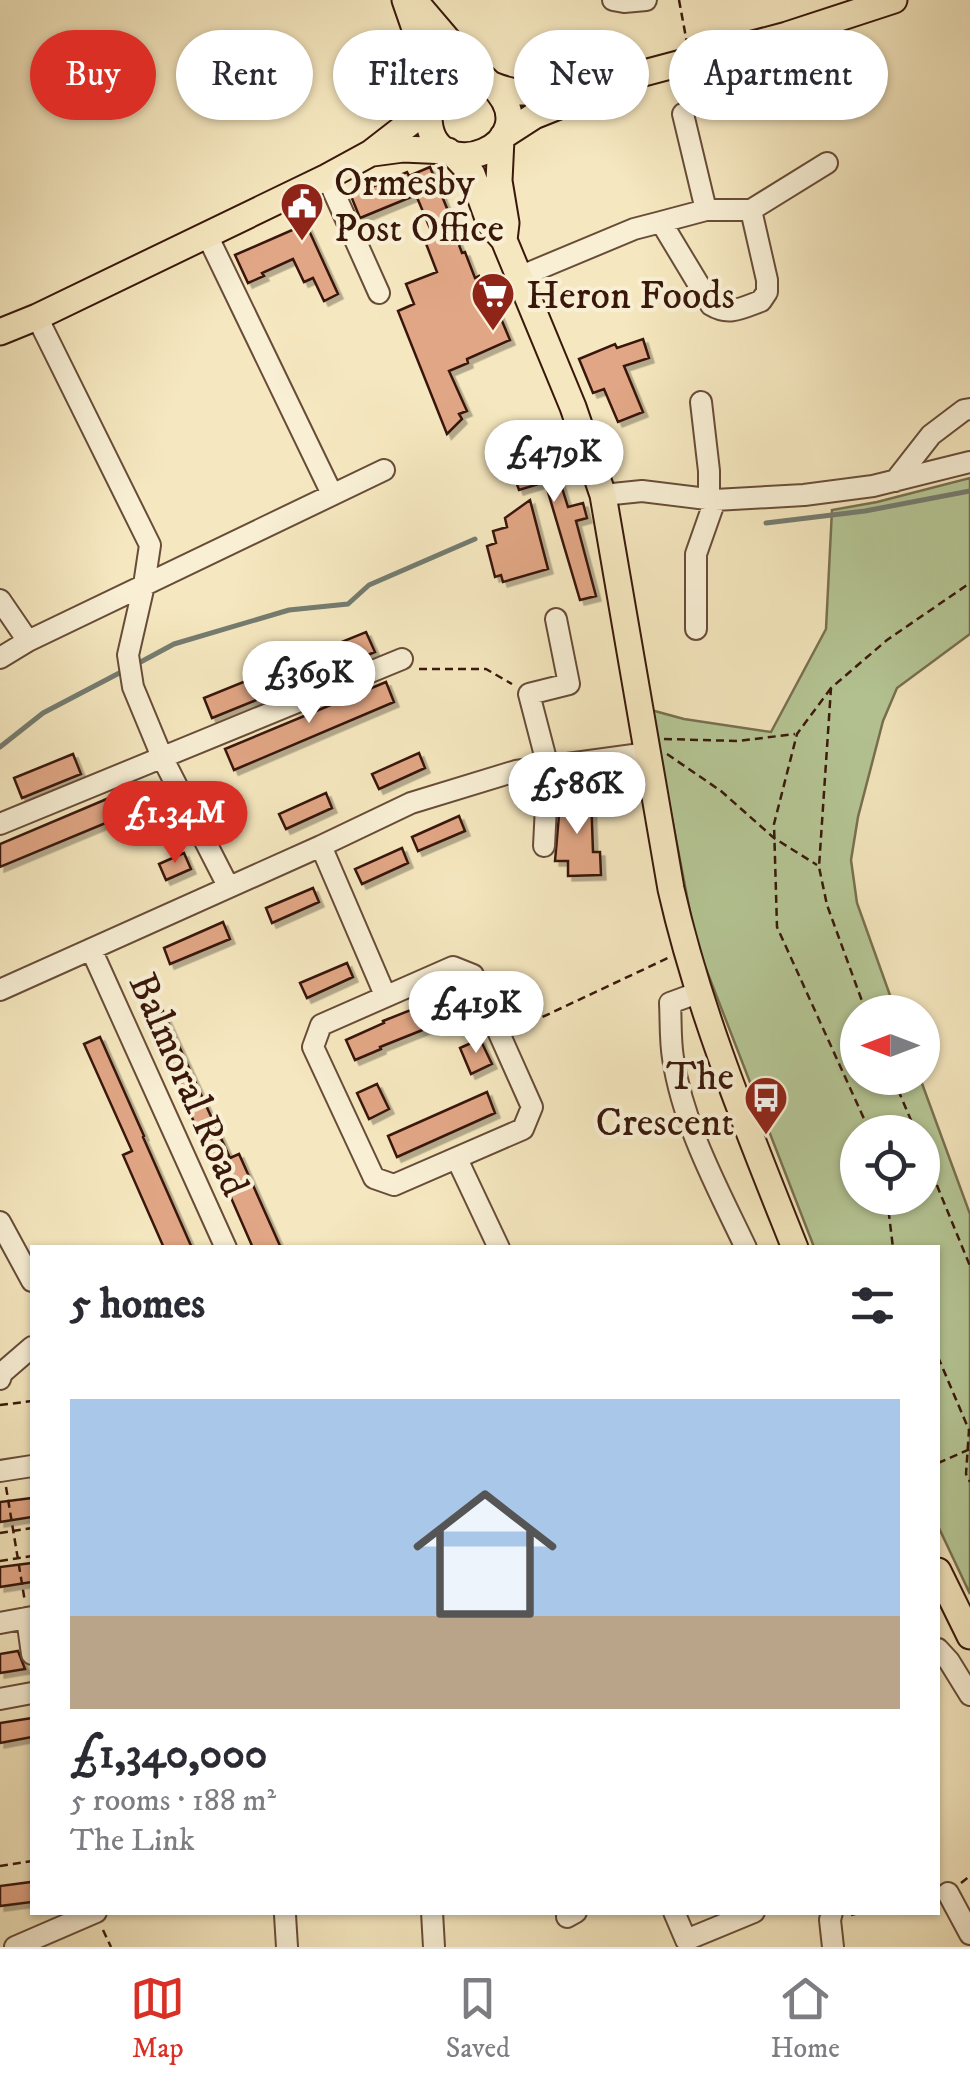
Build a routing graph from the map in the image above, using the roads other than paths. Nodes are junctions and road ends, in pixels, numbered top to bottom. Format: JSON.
{"nodes":[{"id":1,"x":408,"y":0,"type":"edge"},
{"id":2,"x":613,"y":0,"type":"edge"},
{"id":3,"x":646,"y":0,"type":"edge"},
{"id":4,"x":894,"y":0,"type":"edge"},
{"id":5,"x":417,"y":30,"type":"edge"},
{"id":6,"x":439,"y":30,"type":"edge"},
{"id":7,"x":649,"y":72,"type":"edge"},
{"id":8,"x":494,"y":88,"type":"edge"},
{"id":9,"x":413,"y":120,"type":"edge"},
{"id":10,"x":429,"y":120,"type":"edge"},
{"id":11,"x":528,"y":120,"type":"edge"},
{"id":12,"x":684,"y":120,"type":"edge"},
{"id":13,"x":502,"y":138,"type":"junction"},
{"id":14,"x":451,"y":153,"type":"junction"},
{"id":15,"x":370,"y":154,"type":"junction"},
{"id":16,"x":827,"y":163,"type":"dead end"},
{"id":17,"x":327,"y":177,"type":"junction"},
{"id":18,"x":706,"y":210,"type":"junction"},
{"id":19,"x":751,"y":210,"type":"junction"},
{"id":20,"x":661,"y":222,"type":"junction"},
{"id":21,"x":207,"y":235,"type":"junction"},
{"id":22,"x":504,"y":240,"type":"junction"},
{"id":23,"x":519,"y":277,"type":"junction"},
{"id":24,"x":379,"y":293,"type":"dead end"},
{"id":25,"x":37,"y":317,"type":"junction"},
{"id":26,"x":0,"y":332,"type":"edge"},
{"id":27,"x":701,"y":402,"type":"dead end"},
{"id":28,"x":970,"y":408,"type":"edge"},
{"id":29,"x":970,"y":462,"type":"edge"},
{"id":30,"x":384,"y":470,"type":"dead end"},
{"id":31,"x":895,"y":481,"type":"junction"},
{"id":32,"x":332,"y":494,"type":"junction"},
{"id":33,"x":603,"y":495,"type":"junction"},
{"id":34,"x":712,"y":499,"type":"junction"},
{"id":35,"x":144,"y":585,"type":"junction"},
{"id":36,"x":0,"y":600,"type":"edge"},
{"id":37,"x":556,"y":619,"type":"dead end"},
{"id":38,"x":696,"y":628,"type":"dead end"},
{"id":39,"x":28,"y":641,"type":"junction"},
{"id":40,"x":0,"y":658,"type":"edge"},
{"id":41,"x":402,"y":659,"type":"road end"},
{"id":42,"x":647,"y":746,"type":"junction"},
{"id":43,"x":162,"y":757,"type":"junction"},
{"id":44,"x":548,"y":767,"type":"junction"},
{"id":45,"x":0,"y":824,"type":"edge"},
{"id":46,"x":321,"y":846,"type":"junction"},
{"id":47,"x":544,"y":846,"type":"dead end"},
{"id":48,"x":228,"y":886,"type":"junction"},
{"id":49,"x":91,"y":949,"type":"junction"},
{"id":50,"x":0,"y":990,"type":"edge"},
{"id":51,"x":700,"y":992,"type":"junction"},
{"id":52,"x":385,"y":996,"type":"junction"},
{"id":53,"x":456,"y":1159,"type":"junction"},
{"id":54,"x":0,"y":1222,"type":"edge"},
{"id":55,"x":225,"y":1245,"type":"edge"},
{"id":56,"x":498,"y":1245,"type":"edge"},
{"id":57,"x":745,"y":1245,"type":"edge"},
{"id":58,"x":793,"y":1245,"type":"edge"},
{"id":59,"x":30,"y":1277,"type":"edge"},
{"id":60,"x":30,"y":1348,"type":"edge"},
{"id":61,"x":1,"y":1374,"type":"edge"},
{"id":62,"x":30,"y":1466,"type":"edge"},
{"id":63,"x":2,"y":1470,"type":"edge"},
{"id":64,"x":940,"y":1575,"type":"edge"},
{"id":65,"x":30,"y":1617,"type":"edge"},
{"id":66,"x":0,"y":1622,"type":"edge"},
{"id":67,"x":970,"y":1636,"type":"edge"},
{"id":68,"x":940,"y":1651,"type":"edge"},
{"id":69,"x":30,"y":1693,"type":"edge"},
{"id":70,"x":970,"y":1695,"type":"edge"},
{"id":71,"x":0,"y":1699,"type":"edge"},
{"id":72,"x":948,"y":1893,"type":"dead end"},
{"id":73,"x":90,"y":1915,"type":"edge"},
{"id":74,"x":285,"y":1915,"type":"dead end"},
{"id":75,"x":432,"y":1915,"type":"edge"},
{"id":76,"x":675,"y":1915,"type":"edge"},
{"id":77,"x":747,"y":1915,"type":"edge"},
{"id":78,"x":831,"y":1915,"type":"edge"},
{"id":79,"x":970,"y":1934,"type":"edge"},
{"id":80,"x":830,"y":1946,"type":"edge"},
{"id":81,"x":14,"y":1947,"type":"edge"},
{"id":82,"x":288,"y":1947,"type":"edge"},
{"id":83,"x":434,"y":1947,"type":"edge"}],
"edges":[{"from":1,"to":5,"type":"main road"},
{"from":1,"to":6,"type":"main road"},
{"from":2,"to":3,"type":"street"},
{"from":4,"to":7,"type":"main road"},
{"from":8,"to":13,"type":"main road"},
{"from":9,"to":15,"type":"main road"},
{"from":10,"to":14,"type":"main road"},
{"from":11,"to":13,"type":"main road"},
{"from":12,"to":18,"type":"street"},
{"from":13,"to":14,"type":"main road"},
{"from":13,"to":22,"type":"main road"},
{"from":14,"to":15,"type":"main road"},
{"from":14,"to":22,"type":"main road"},
{"from":15,"to":17,"type":"main road"},
{"from":16,"to":19,"type":"street"},
{"from":17,"to":21,"type":"main road"},
{"from":17,"to":24,"type":"street"},
{"from":18,"to":19,"type":"street"},
{"from":18,"to":20,"type":"street"},
{"from":19,"to":20,"type":"street"},
{"from":20,"to":23,"type":"street"},
{"from":21,"to":25,"type":"main road"},
{"from":21,"to":32,"type":"street"},
{"from":22,"to":23,"type":"main road"},
{"from":23,"to":33,"type":"main road"},
{"from":25,"to":26,"type":"main road"},
{"from":25,"to":35,"type":"street"},
{"from":27,"to":34,"type":"street"},
{"from":28,"to":31,"type":"street"},
{"from":29,"to":31,"type":"street"},
{"from":30,"to":32,"type":"street"},
{"from":31,"to":34,"type":"street"},
{"from":32,"to":35,"type":"street"},
{"from":33,"to":34,"type":"street"},
{"from":33,"to":42,"type":"main road"},
{"from":34,"to":38,"type":"street"},
{"from":35,"to":39,"type":"street"},
{"from":35,"to":43,"type":"street"},
{"from":36,"to":39,"type":"street"},
{"from":37,"to":44,"type":"street"},
{"from":39,"to":40,"type":"street"},
{"from":41,"to":43,"type":"street"},
{"from":42,"to":44,"type":"street"},
{"from":42,"to":51,"type":"main road"},
{"from":43,"to":45,"type":"street"},
{"from":43,"to":48,"type":"street"},
{"from":44,"to":46,"type":"street"},
{"from":44,"to":47,"type":"street"},
{"from":46,"to":48,"type":"street"},
{"from":46,"to":52,"type":"street"},
{"from":48,"to":49,"type":"street"},
{"from":49,"to":50,"type":"street"},
{"from":49,"to":55,"type":"street","name":"Balmoral Road"},
{"from":51,"to":57,"type":"street"},
{"from":51,"to":58,"type":"main road"},
{"from":52,"to":53,"type":"street"},
{"from":52,"to":53,"type":"street"},
{"from":53,"to":56,"type":"street"},
{"from":54,"to":59,"type":"street"},
{"from":60,"to":61,"type":"street"},
{"from":62,"to":63,"type":"street"},
{"from":64,"to":67,"type":"main road"},
{"from":65,"to":66,"type":"street"},
{"from":68,"to":70,"type":"street"},
{"from":69,"to":71,"type":"street"},
{"from":72,"to":79,"type":"street"},
{"from":73,"to":81,"type":"street"},
{"from":74,"to":82,"type":"street"},
{"from":75,"to":83,"type":"street"},
{"from":76,"to":77,"type":"street"},
{"from":78,"to":80,"type":"street"}]}
